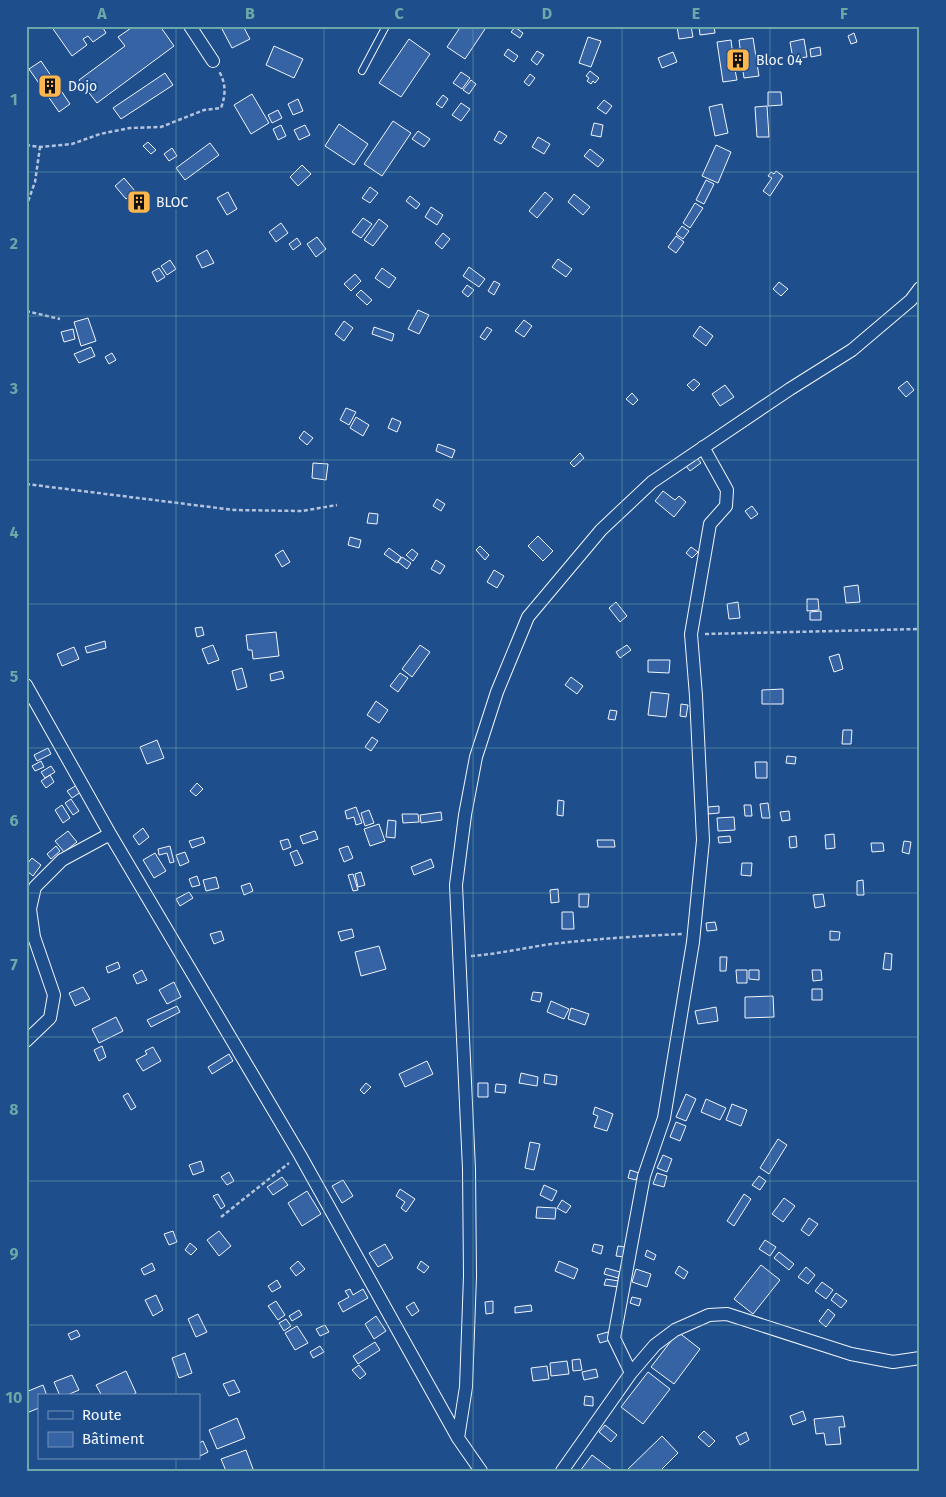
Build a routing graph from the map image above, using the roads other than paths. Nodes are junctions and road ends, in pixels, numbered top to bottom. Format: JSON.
{"nodes":[{"id":1,"x":190,"y":26,"type":"edge"},
{"id":2,"x":386,"y":26,"type":"edge"},
{"id":3,"x":213,"y":61,"type":"road end"},
{"id":4,"x":362,"y":71,"type":"dead end"},
{"id":5,"x":920,"y":288,"type":"edge"},
{"id":6,"x":703,"y":447,"type":"junction"},
{"id":7,"x":26,"y":685,"type":"edge"},
{"id":8,"x":110,"y":834,"type":"junction"},
{"id":9,"x":26,"y":1041,"type":"edge"},
{"id":10,"x":920,"y":1358,"type":"edge"},
{"id":11,"x":631,"y":1373,"type":"junction"},
{"id":12,"x":458,"y":1438,"type":"junction"},
{"id":13,"x":481,"y":1471,"type":"edge"},
{"id":14,"x":562,"y":1471,"type":"edge"}],
"edges":[{"from":1,"to":3,"type":"street"},
{"from":2,"to":4,"type":"lane"},
{"from":5,"to":6,"type":"street"},
{"from":6,"to":11,"type":"street"},
{"from":6,"to":12,"type":"street"},
{"from":7,"to":8,"type":"street"},
{"from":8,"to":9,"type":"street"},
{"from":8,"to":12,"type":"street"},
{"from":10,"to":11,"type":"street"},
{"from":11,"to":14,"type":"street"},
{"from":12,"to":13,"type":"street"}]}
